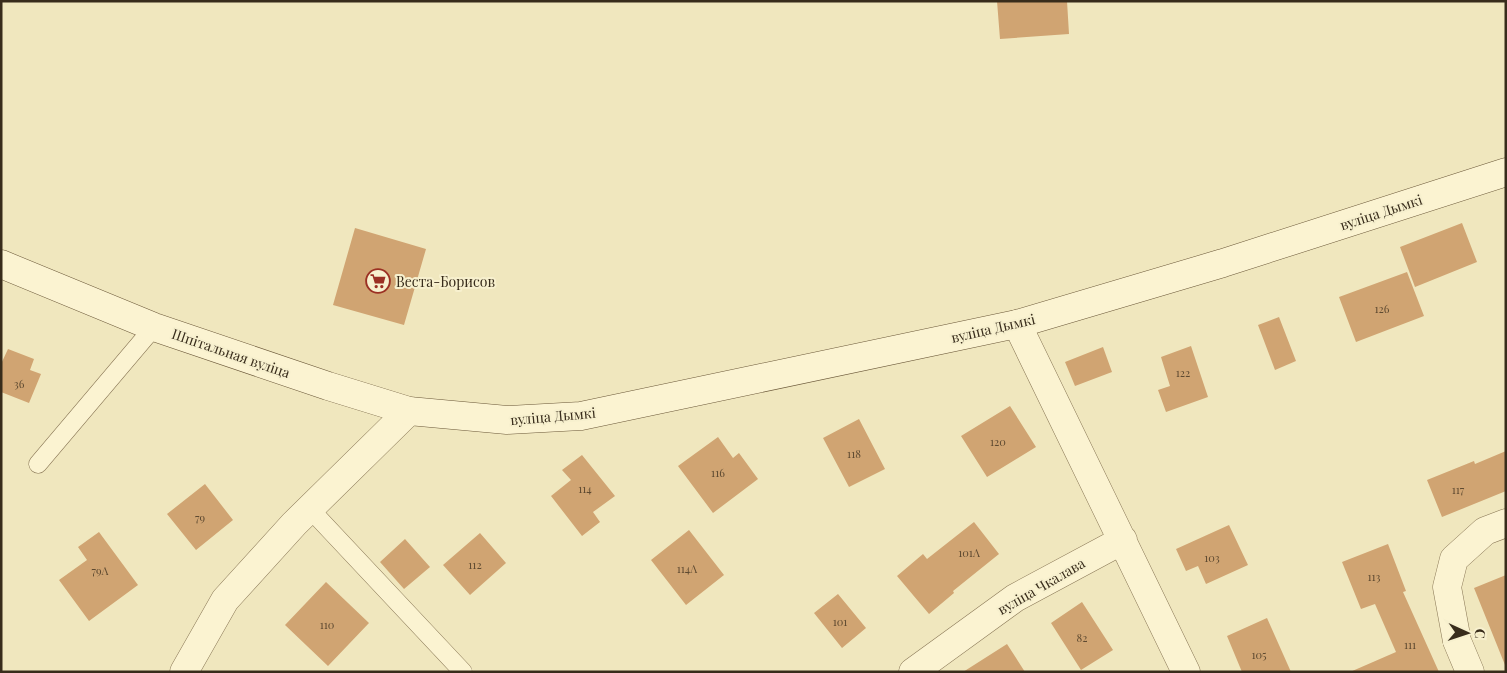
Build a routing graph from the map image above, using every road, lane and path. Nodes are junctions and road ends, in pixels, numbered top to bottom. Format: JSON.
{"nodes":[{"id":1,"x":1506,"y":172,"type":"edge"},
{"id":2,"x":1,"y":264,"type":"edge"},
{"id":3,"x":1017,"y":324,"type":"junction"},
{"id":4,"x":154,"y":327,"type":"junction"},
{"id":5,"x":409,"y":411,"type":"junction"},
{"id":6,"x":467,"y":417,"type":"joint"},
{"id":7,"x":38,"y":464,"type":"dead end"},
{"id":8,"x":310,"y":509,"type":"junction"},
{"id":9,"x":1506,"y":523,"type":"edge"},
{"id":10,"x":1123,"y":540,"type":"junction"},
{"id":11,"x":184,"y":672,"type":"edge"},
{"id":12,"x":463,"y":672,"type":"edge"},
{"id":13,"x":913,"y":672,"type":"edge"},
{"id":14,"x":1186,"y":672,"type":"edge"},
{"id":15,"x":1470,"y":672,"type":"edge"}],
"edges":[{"from":1,"to":3,"type":"street","name":"вуліца Дымкі"},
{"from":2,"to":4,"type":"street","name":"Шпітальная вуліца"},
{"from":3,"to":6,"type":"street","name":"вуліца Дымкі"},
{"from":3,"to":10,"type":"street"},
{"from":4,"to":5,"type":"street","name":"Шпітальная вуліца"},
{"from":4,"to":7,"type":"lane"},
{"from":5,"to":6,"type":"street","name":"Шпітальная вуліца"},
{"from":5,"to":8,"type":"street"},
{"from":8,"to":11,"type":"street"},
{"from":8,"to":12,"type":"lane"},
{"from":9,"to":15,"type":"street"},
{"from":10,"to":13,"type":"street","name":"вуліца Чкалава"},
{"from":10,"to":14,"type":"street"}]}
